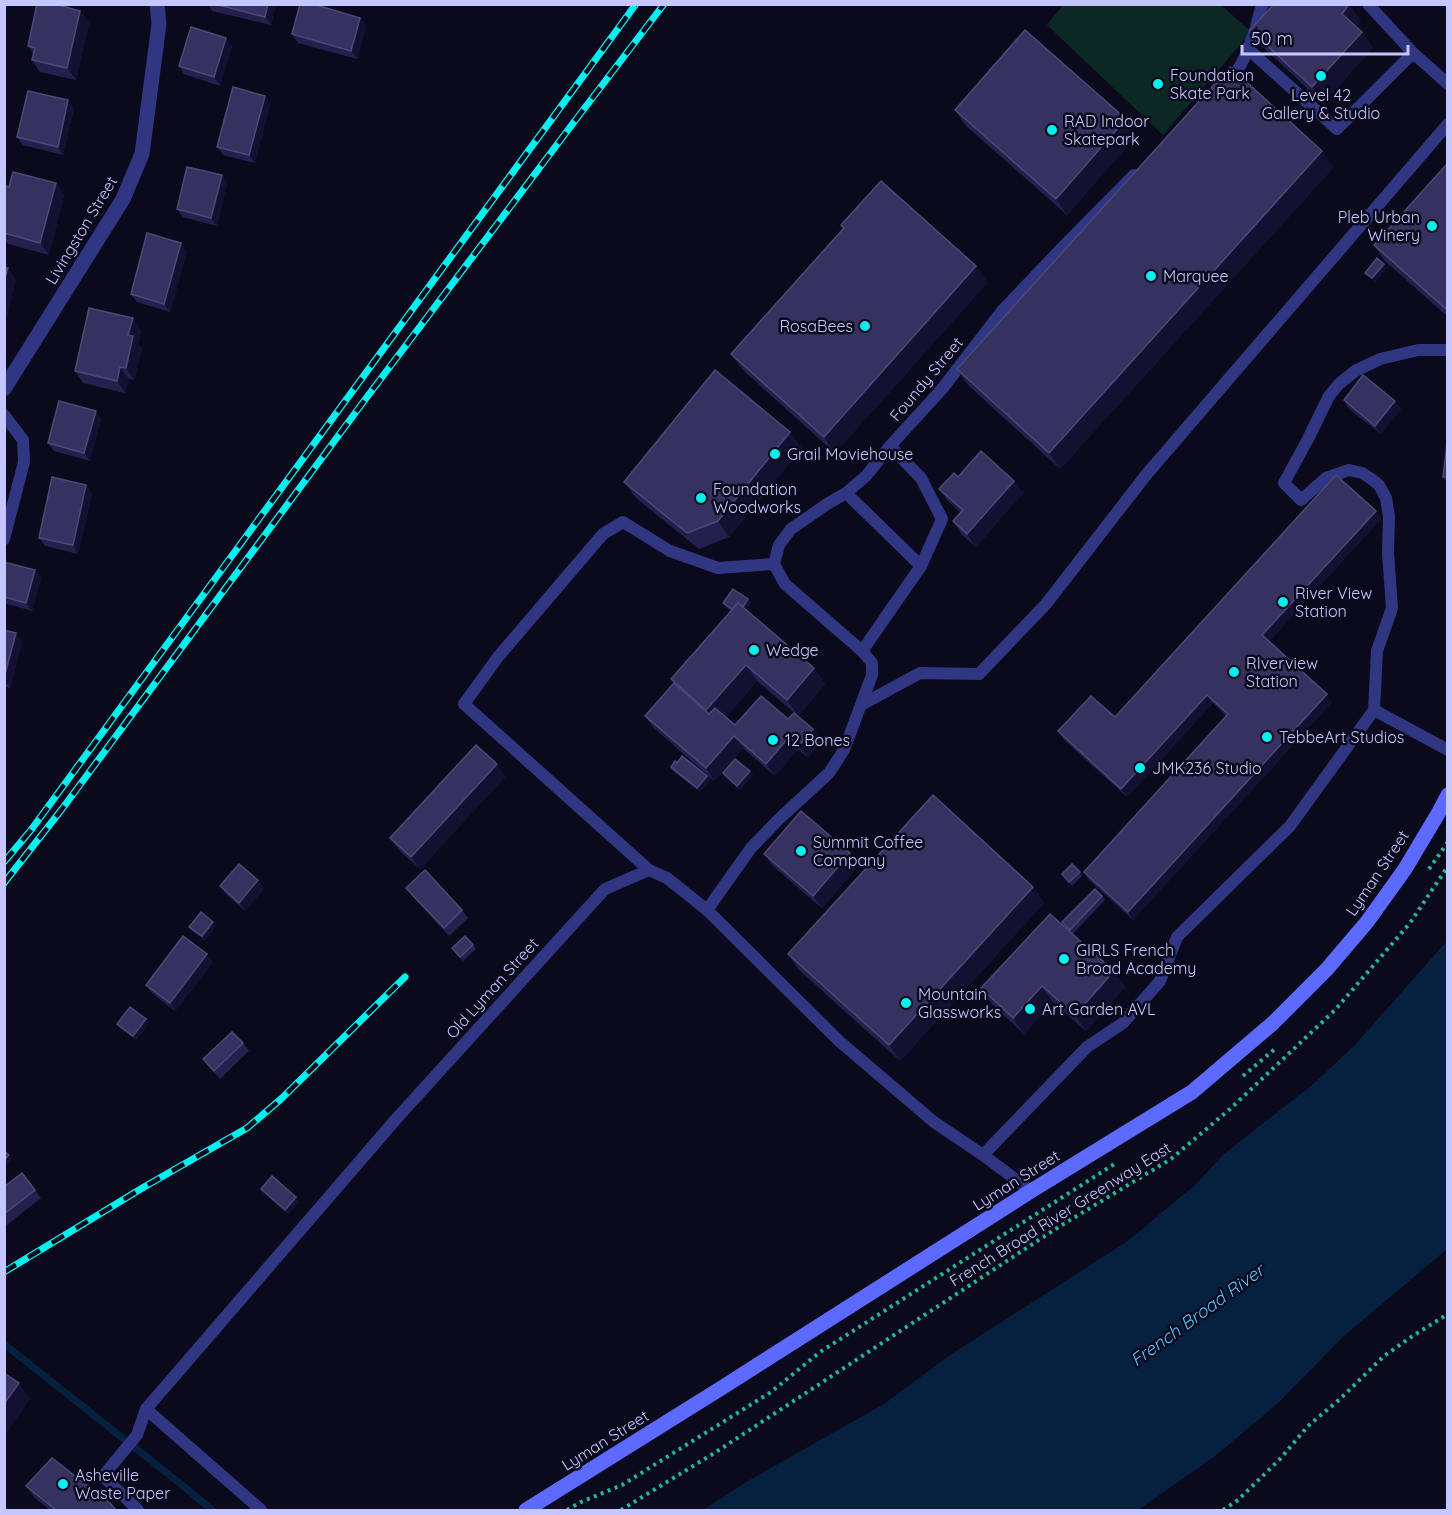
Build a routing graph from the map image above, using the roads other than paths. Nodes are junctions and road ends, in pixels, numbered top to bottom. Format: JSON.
{"nodes":[{"id":1,"x":157,"y":4,"type":"edge"},
{"id":2,"x":1263,"y":4,"type":"edge"},
{"id":3,"x":1368,"y":4,"type":"edge"},
{"id":4,"x":1247,"y":48,"type":"junction"},
{"id":5,"x":1413,"y":53,"type":"junction"},
{"id":6,"x":1448,"y":84,"type":"edge"},
{"id":7,"x":1216,"y":92,"type":"edge"},
{"id":8,"x":1448,"y":124,"type":"edge"},
{"id":9,"x":1143,"y":165,"type":"edge"},
{"id":10,"x":1448,"y":350,"type":"edge"},
{"id":11,"x":4,"y":389,"type":"edge"},
{"id":12,"x":4,"y":415,"type":"edge"},
{"id":13,"x":890,"y":446,"type":"junction"},
{"id":14,"x":846,"y":493,"type":"junction"},
{"id":15,"x":4,"y":539,"type":"edge"},
{"id":16,"x":774,"y":564,"type":"junction"},
{"id":17,"x":921,"y":566,"type":"junction"},
{"id":18,"x":862,"y":651,"type":"junction"},
{"id":19,"x":861,"y":705,"type":"junction"},
{"id":20,"x":1374,"y":710,"type":"junction"},
{"id":21,"x":1448,"y":750,"type":"edge"},
{"id":22,"x":1448,"y":795,"type":"edge"},
{"id":23,"x":649,"y":870,"type":"junction"},
{"id":24,"x":707,"y":910,"type":"junction"},
{"id":25,"x":982,"y":1155,"type":"junction"},
{"id":26,"x":1031,"y":1191,"type":"junction"},
{"id":27,"x":146,"y":1409,"type":"junction"},
{"id":28,"x":138,"y":1510,"type":"edge"},
{"id":29,"x":261,"y":1510,"type":"edge"},
{"id":30,"x":526,"y":1510,"type":"edge"}],
"edges":[{"from":1,"to":11,"type":"street","name":"Livingston Street"},
{"from":2,"to":4,"type":"lane"},
{"from":3,"to":5,"type":"lane"},
{"from":4,"to":5,"type":"lane"},
{"from":4,"to":7,"type":"lane"},
{"from":5,"to":6,"type":"lane"},
{"from":8,"to":19,"type":"lane"},
{"from":9,"to":13,"type":"lane","name":"Foundy Street"},
{"from":10,"to":20,"type":"lane"},
{"from":12,"to":15,"type":"lane"},
{"from":13,"to":14,"type":"lane","name":"Foundy Street"},
{"from":13,"to":17,"type":"lane"},
{"from":14,"to":16,"type":"lane","name":"Foundy Street"},
{"from":14,"to":17,"type":"lane"},
{"from":16,"to":18,"type":"lane"},
{"from":16,"to":23,"type":"lane"},
{"from":17,"to":18,"type":"lane"},
{"from":18,"to":19,"type":"lane"},
{"from":19,"to":24,"type":"lane"},
{"from":20,"to":21,"type":"lane"},
{"from":20,"to":25,"type":"lane"},
{"from":22,"to":26,"type":"main road","name":"Lyman Street"},
{"from":23,"to":24,"type":"lane"},
{"from":23,"to":27,"type":"lane","name":"Old Lyman Street"},
{"from":24,"to":25,"type":"lane"},
{"from":25,"to":26,"type":"lane"},
{"from":26,"to":30,"type":"main road","name":"Lyman Street"},
{"from":27,"to":28,"type":"lane"},
{"from":27,"to":29,"type":"lane"}]}
